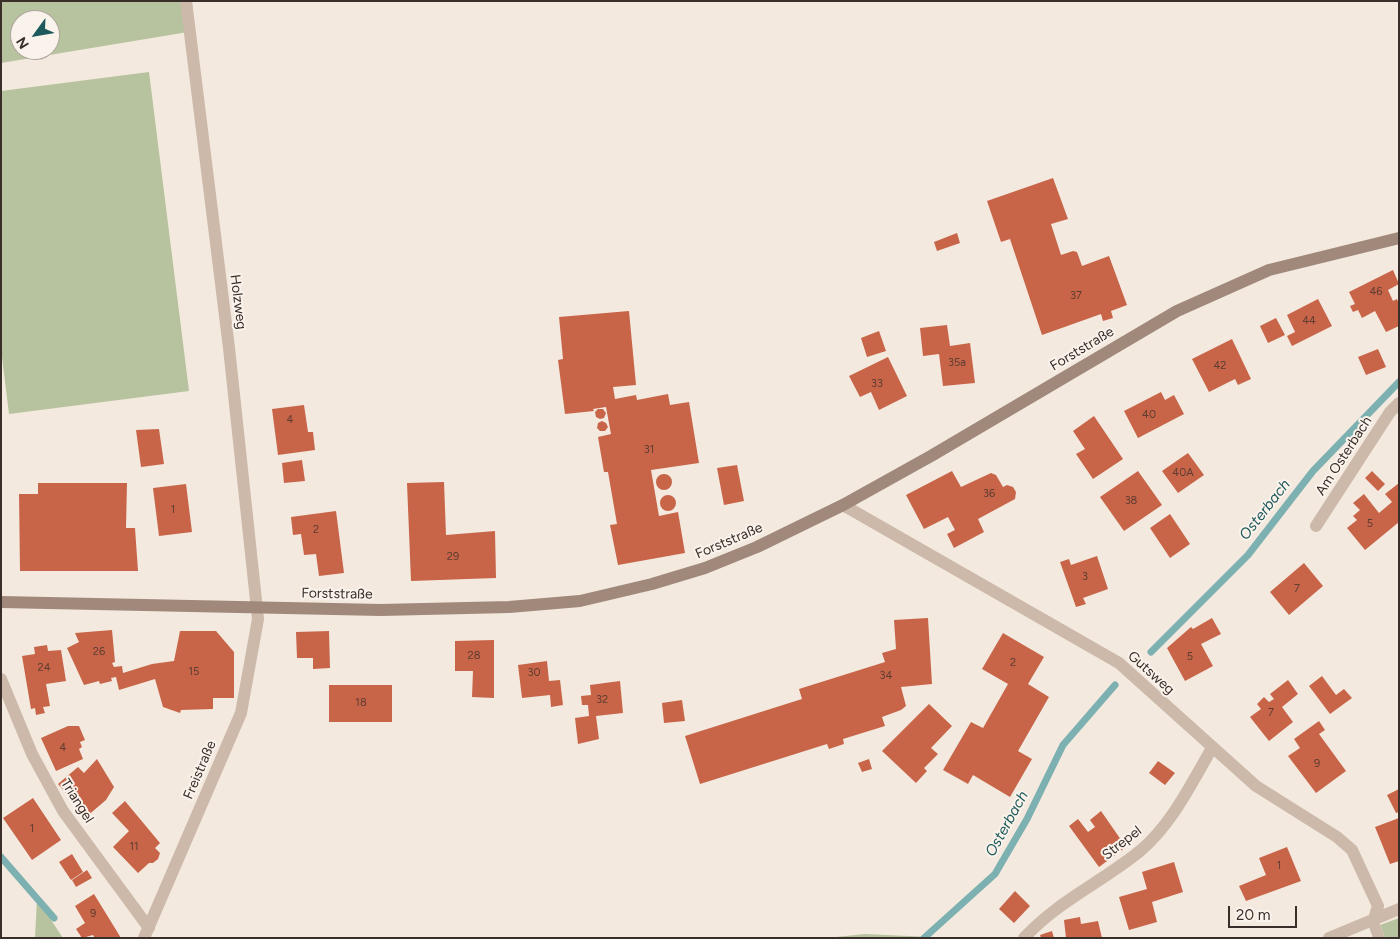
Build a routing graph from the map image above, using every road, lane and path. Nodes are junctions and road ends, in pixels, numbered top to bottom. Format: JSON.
{"nodes":[{"id":1,"x":186,"y":1,"type":"edge"},
{"id":2,"x":1399,"y":238,"type":"edge"},
{"id":3,"x":1399,"y":403,"type":"edge"},
{"id":4,"x":843,"y":505,"type":"junction"},
{"id":5,"x":1316,"y":526,"type":"dead end"},
{"id":6,"x":1,"y":602,"type":"edge"},
{"id":7,"x":257,"y":608,"type":"junction"},
{"id":8,"x":1,"y":679,"type":"edge"},
{"id":9,"x":1212,"y":748,"type":"junction"},
{"id":10,"x":1399,"y":910,"type":"edge"},
{"id":11,"x":1373,"y":922,"type":"junction"},
{"id":12,"x":146,"y":933,"type":"edge"},
{"id":13,"x":1024,"y":938,"type":"edge"},
{"id":14,"x":1329,"y":938,"type":"edge"},
{"id":15,"x":1379,"y":938,"type":"edge"}],
"edges":[{"from":1,"to":7,"type":"street","name":"Holzweg"},
{"from":2,"to":4,"type":"street","name":"Forststraße"},
{"from":3,"to":5,"type":"street","name":"Am Osterbach"},
{"from":4,"to":7,"type":"street","name":"Forststraße"},
{"from":4,"to":9,"type":"street","name":"Gutsweg"},
{"from":6,"to":7,"type":"street","name":"Forststraße"},
{"from":7,"to":12,"type":"street","name":"Freistraße"},
{"from":8,"to":12,"type":"street","name":"Triangel"},
{"from":9,"to":11,"type":"street","name":"Gutsweg"},
{"from":9,"to":13,"type":"street","name":"Strepel"},
{"from":10,"to":11,"type":"street"},
{"from":11,"to":14,"type":"street"},
{"from":11,"to":15,"type":"lane"}]}
